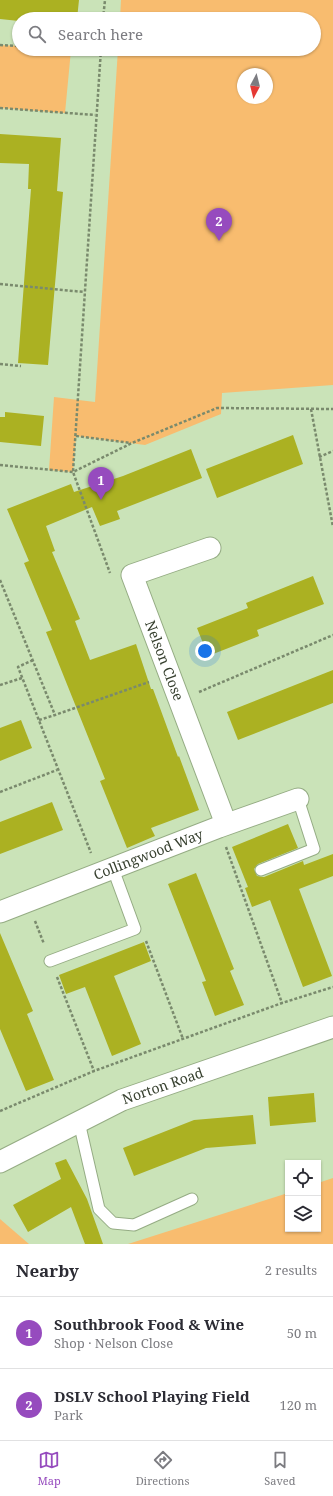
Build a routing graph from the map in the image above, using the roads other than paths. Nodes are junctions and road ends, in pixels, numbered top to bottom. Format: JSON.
{"nodes":[{"id":1,"x":210,"y":548,"type":"dead end"},
{"id":2,"x":298,"y":799,"type":"joint"},
{"id":3,"x":223,"y":825,"type":"junction"},
{"id":4,"x":261,"y":870,"type":"dead end"},
{"id":5,"x":106,"y":872,"type":"junction"},
{"id":6,"x":0,"y":912,"type":"edge"},
{"id":7,"x":50,"y":961,"type":"road end"},
{"id":8,"x":333,"y":1027,"type":"edge"},
{"id":9,"x":79,"y":1122,"type":"junction"},
{"id":10,"x":0,"y":1162,"type":"edge"},
{"id":11,"x":192,"y":1199,"type":"dead end"}],
"edges":[{"from":1,"to":3,"type":"street","name":"Nelson Close"},
{"from":2,"to":3,"type":"street","name":"Collingwood Way"},
{"from":2,"to":4,"type":"lane"},
{"from":3,"to":5,"type":"street","name":"Collingwood Way"},
{"from":5,"to":6,"type":"street","name":"Collingwood Way"},
{"from":5,"to":7,"type":"lane"},
{"from":8,"to":9,"type":"street","name":"Norton Road"},
{"from":9,"to":10,"type":"street","name":"Norton Road"},
{"from":9,"to":11,"type":"lane"}]}
